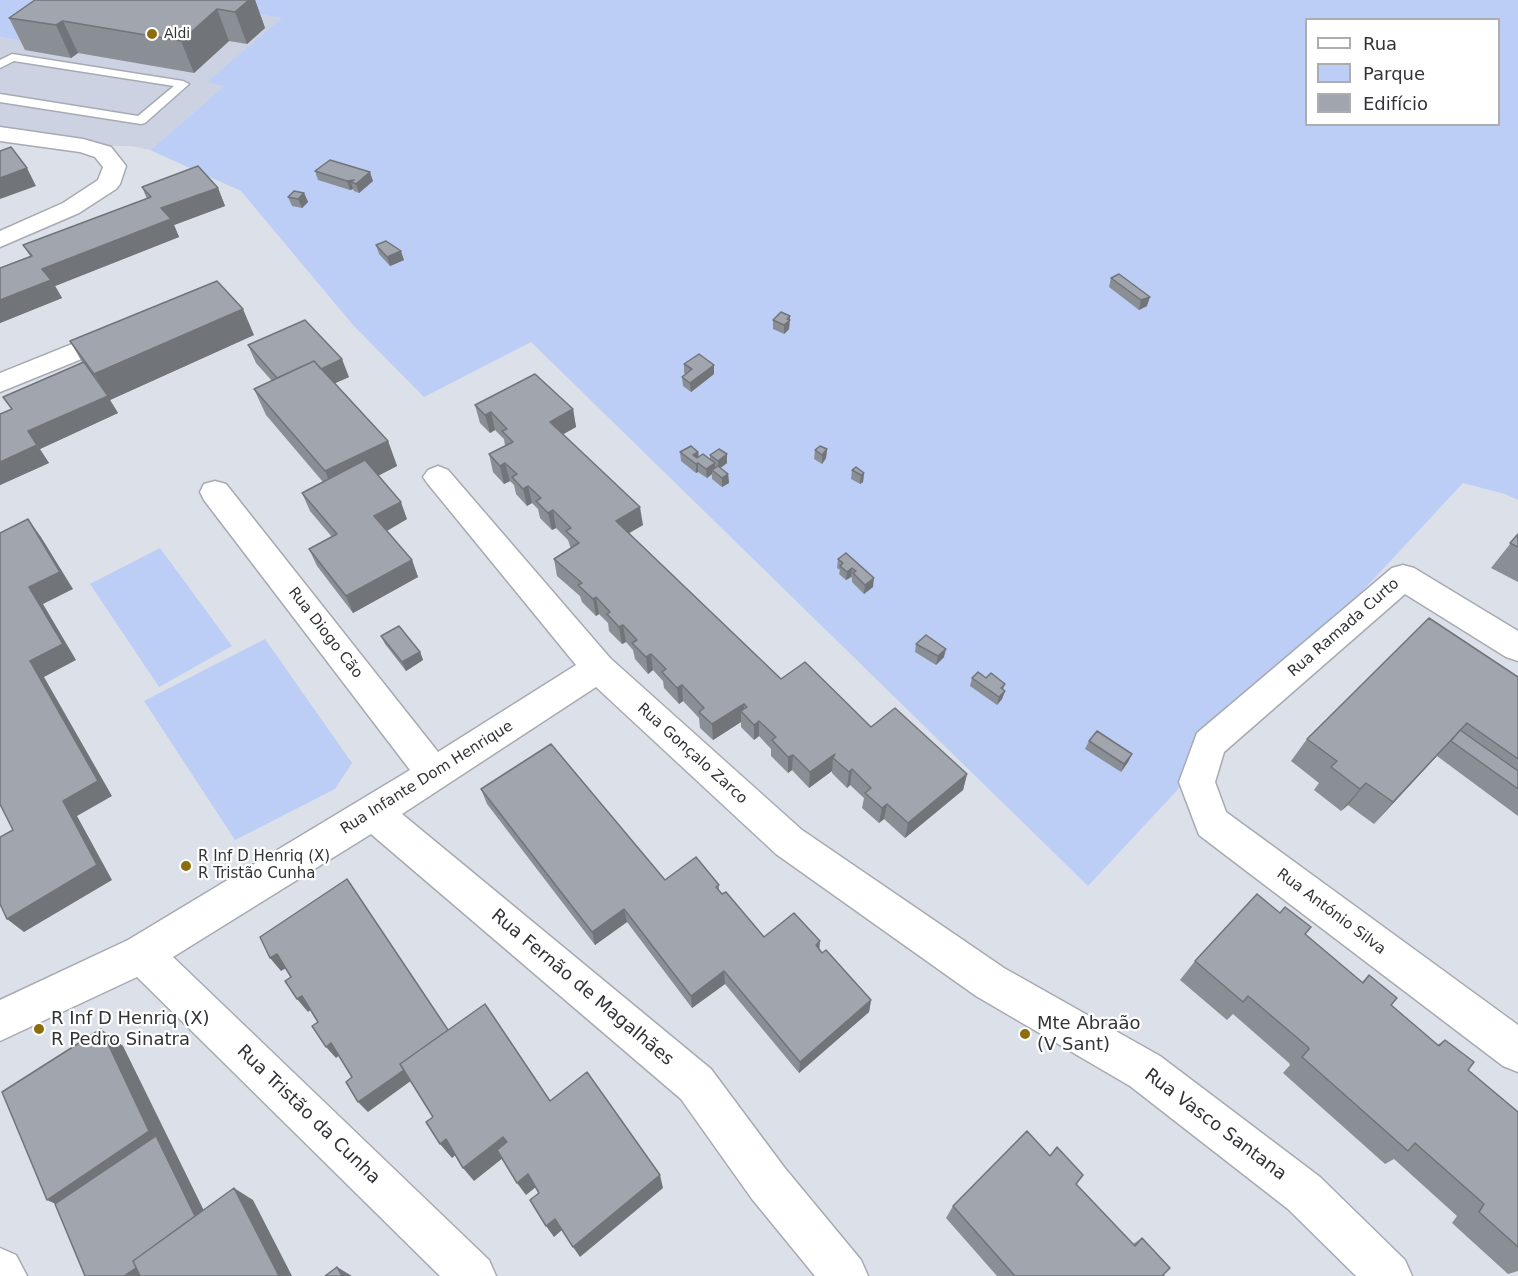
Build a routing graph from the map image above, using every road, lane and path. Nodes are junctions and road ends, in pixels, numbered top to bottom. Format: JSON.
{"nodes":[{"id":1,"x":0,"y":66,"type":"edge"},
{"id":2,"x":0,"y":98,"type":"edge"},
{"id":3,"x":0,"y":134,"type":"edge"},
{"id":4,"x":0,"y":240,"type":"edge"},
{"id":5,"x":140,"y":325,"type":"edge"},
{"id":6,"x":0,"y":383,"type":"edge"},
{"id":7,"x":438,"y":477,"type":"dead end"},
{"id":8,"x":215,"y":492,"type":"dead end"},
{"id":9,"x":1518,"y":648,"type":"edge"},
{"id":10,"x":598,"y":668,"type":"junction"},
{"id":11,"x":1209,"y":744,"type":"joint"},
{"id":12,"x":434,"y":774,"type":"junction"},
{"id":13,"x":373,"y":813,"type":"junction"},
{"id":14,"x":142,"y":954,"type":"junction"},
{"id":15,"x":990,"y":982,"type":"joint"},
{"id":16,"x":0,"y":1021,"type":"edge"},
{"id":17,"x":1518,"y":1051,"type":"edge"},
{"id":18,"x":0,"y":1271,"type":"edge"},
{"id":19,"x":4,"y":1276,"type":"edge"},
{"id":20,"x":473,"y":1276,"type":"edge"},
{"id":21,"x":845,"y":1276,"type":"edge"},
{"id":22,"x":1389,"y":1276,"type":"edge"}],
"edges":[{"from":1,"to":2,"type":"lane"},
{"from":3,"to":4,"type":"street"},
{"from":5,"to":6,"type":"street"},
{"from":7,"to":10,"type":"street","name":"Rua Gonçalo Zarco"},
{"from":8,"to":12,"type":"street","name":"Rua Diogo Cão"},
{"from":9,"to":11,"type":"street","name":"Rua Ramada Curto"},
{"from":10,"to":12,"type":"street","name":"Rua Infante Dom Henrique"},
{"from":10,"to":15,"type":"street","name":"Rua Gonçalo Zarco"},
{"from":11,"to":17,"type":"street","name":"Rua António Silva"},
{"from":12,"to":13,"type":"street","name":"Rua Infante Dom Henrique"},
{"from":13,"to":14,"type":"street","name":"Rua Infante Dom Henrique"},
{"from":13,"to":21,"type":"street","name":"Rua Fernão de Magalhães"},
{"from":14,"to":16,"type":"street","name":"Rua Infante Dom Henrique"},
{"from":14,"to":20,"type":"street","name":"Rua Tristão da Cunha"},
{"from":15,"to":22,"type":"street","name":"Rua Vasco Santana"},
{"from":18,"to":19,"type":"street"}]}
